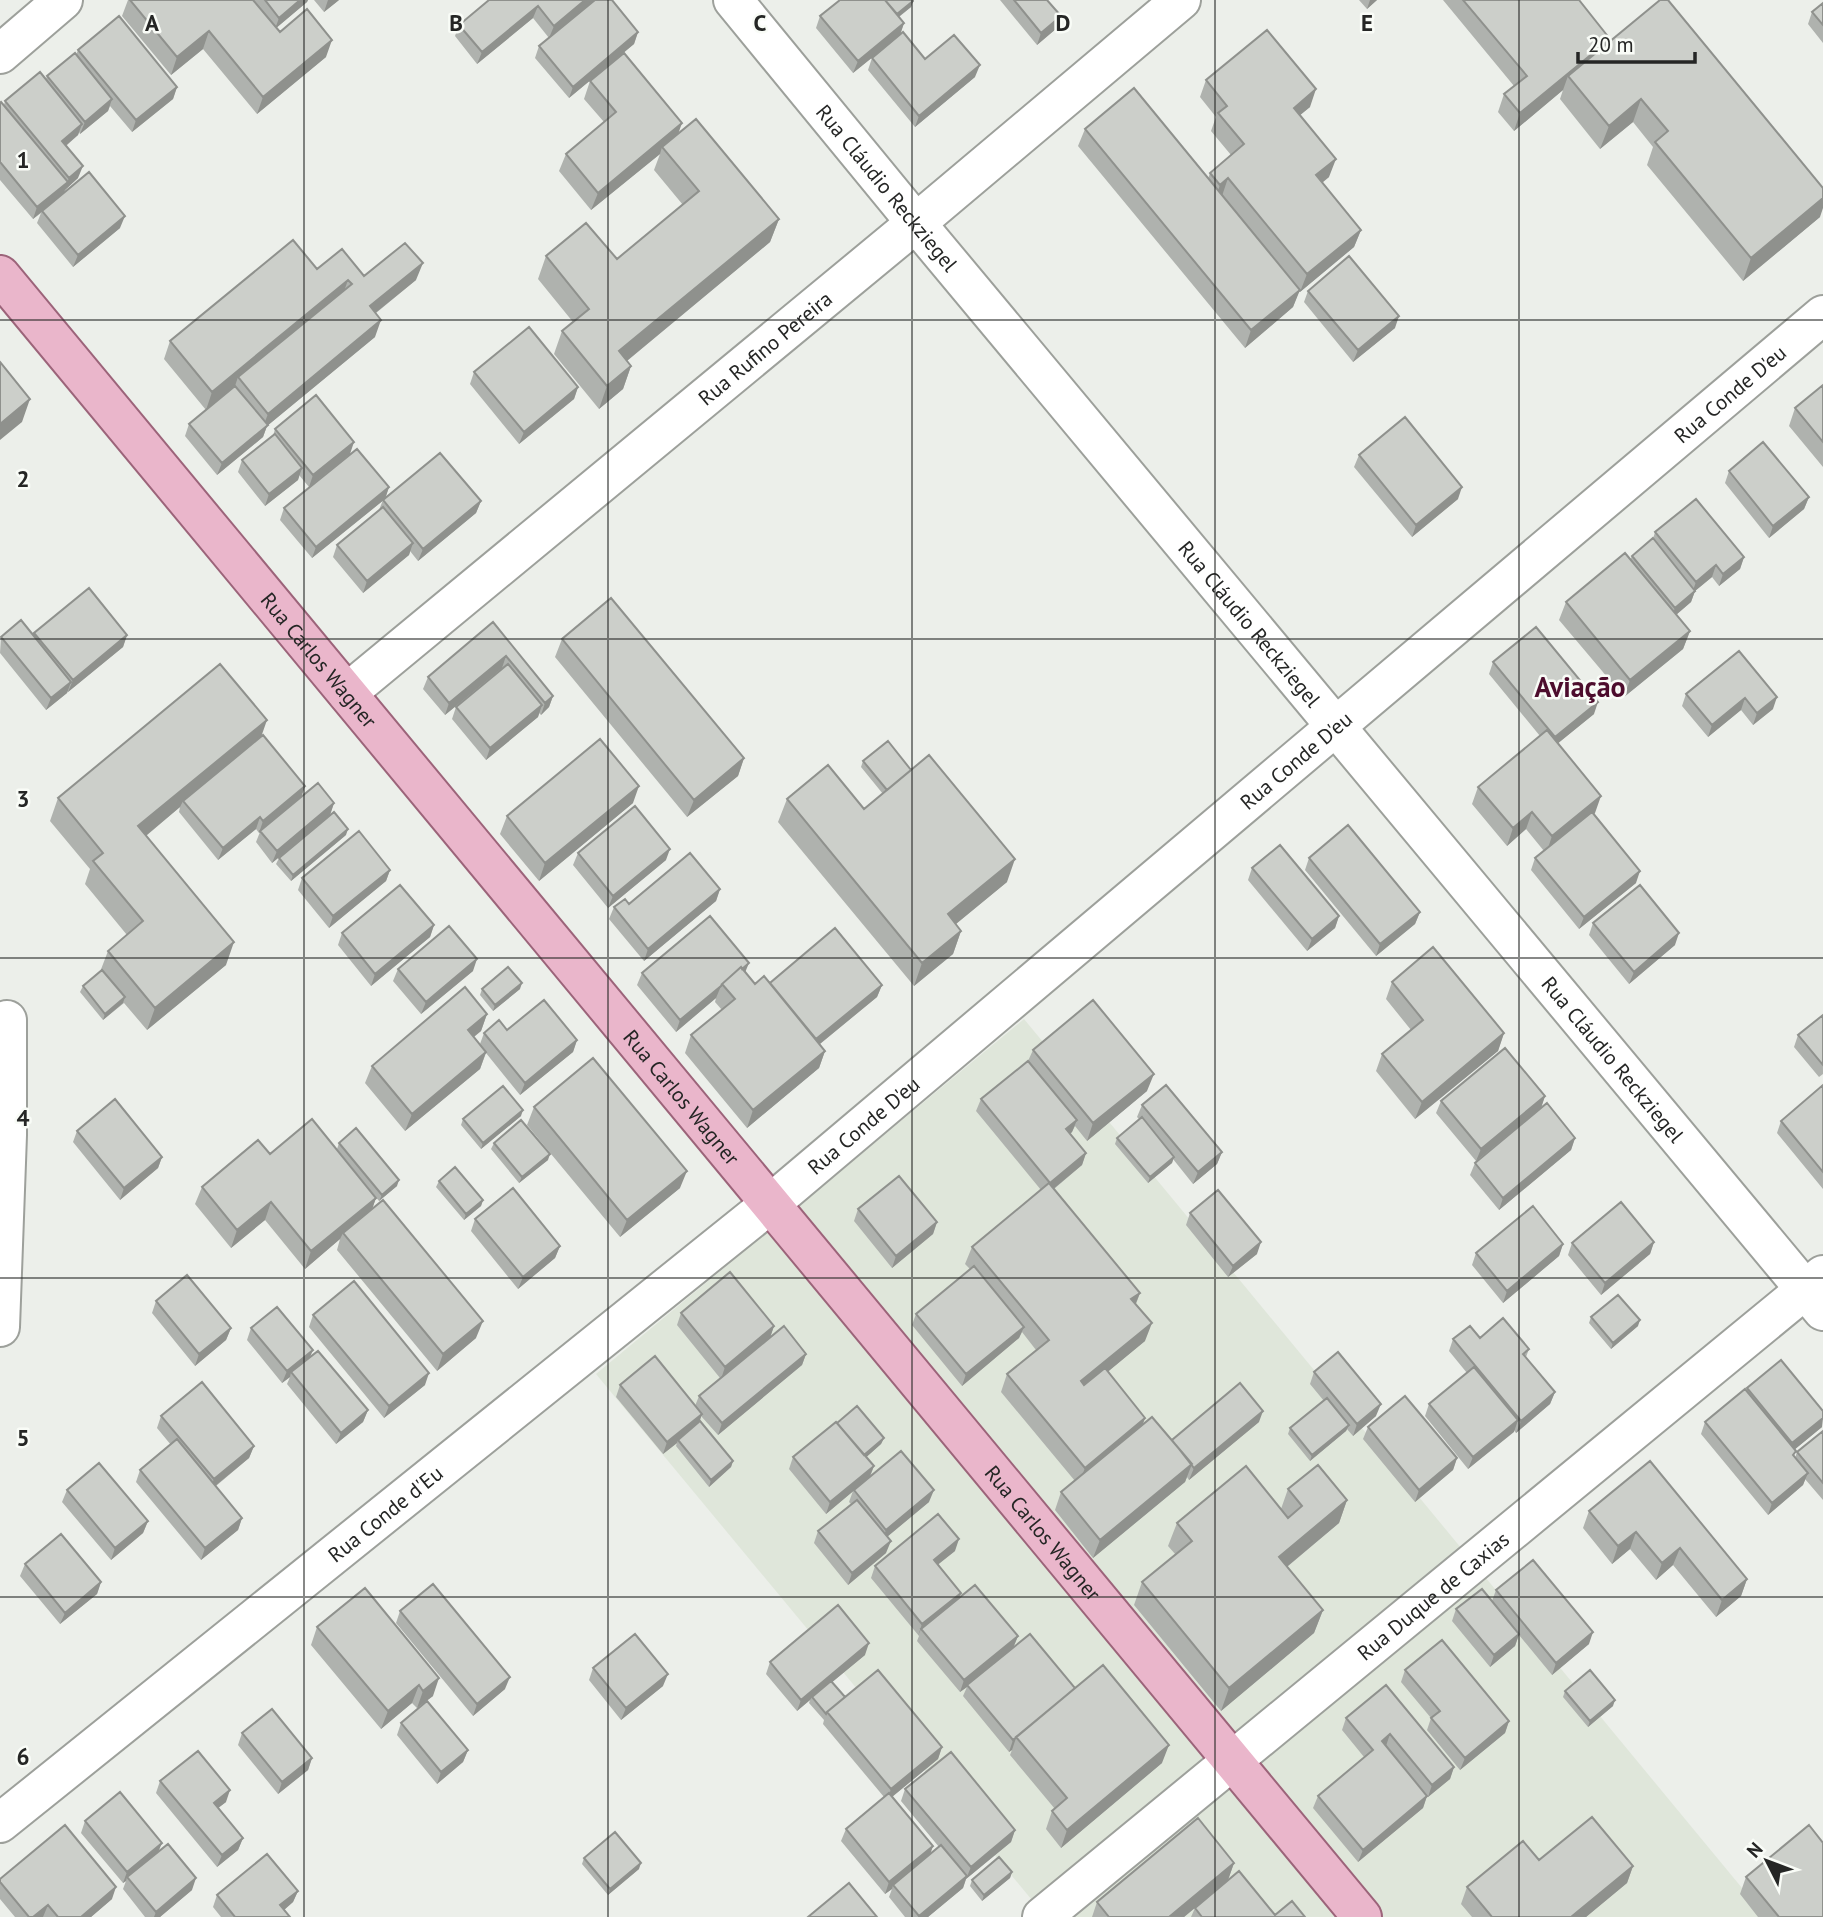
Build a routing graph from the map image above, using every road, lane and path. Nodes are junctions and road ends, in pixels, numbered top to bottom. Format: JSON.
{"nodes":[{"id":1,"x":63,"y":0,"type":"edge"},
{"id":2,"x":733,"y":0,"type":"edge"},
{"id":3,"x":1181,"y":0,"type":"edge"},
{"id":4,"x":0,"y":54,"type":"edge"},
{"id":5,"x":916,"y":223,"type":"junction"},
{"id":6,"x":0,"y":275,"type":"edge"},
{"id":7,"x":1823,"y":315,"type":"edge"},
{"id":8,"x":347,"y":693,"type":"junction"},
{"id":9,"x":1336,"y":726,"type":"junction"},
{"id":10,"x":7,"y":1020,"type":"dead end"},
{"id":11,"x":4,"y":1135,"type":"edge"},
{"id":12,"x":770,"y":1204,"type":"junction"},
{"id":13,"x":1817,"y":1292,"type":"edge"},
{"id":14,"x":0,"y":1328,"type":"edge"},
{"id":15,"x":1232,"y":1760,"type":"junction"},
{"id":16,"x":0,"y":1823,"type":"edge"},
{"id":17,"x":1042,"y":1917,"type":"edge"},
{"id":18,"x":1362,"y":1917,"type":"edge"}],
"edges":[{"from":1,"to":4,"type":"street"},
{"from":2,"to":5,"type":"street","name":"Rua Cláudio Reckziegel"},
{"from":3,"to":5,"type":"street","name":"Rua Rufino Pereira"},
{"from":5,"to":8,"type":"street","name":"Rua Rufino Pereira"},
{"from":5,"to":9,"type":"street","name":"Rua Cláudio Reckziegel"},
{"from":6,"to":8,"type":"main road","name":"Rua Carlos Wagner"},
{"from":7,"to":9,"type":"street","name":"Rua Conde D'eu"},
{"from":8,"to":12,"type":"main road","name":"Rua Carlos Wagner"},
{"from":9,"to":12,"type":"street","name":"Rua Conde D'eu"},
{"from":9,"to":13,"type":"street","name":"Rua Cláudio Reckziegel"},
{"from":10,"to":11,"type":"street"},
{"from":11,"to":14,"type":"street"},
{"from":12,"to":15,"type":"main road","name":"Rua Carlos Wagner"},
{"from":12,"to":16,"type":"street","name":"Rua Conde d'Eu"},
{"from":13,"to":15,"type":"street","name":"Rua Duque de Caxias"},
{"from":15,"to":17,"type":"street","name":"Rua Duque de Caxias"},
{"from":15,"to":18,"type":"main road","name":"Rua Carlos Wagner"}]}
